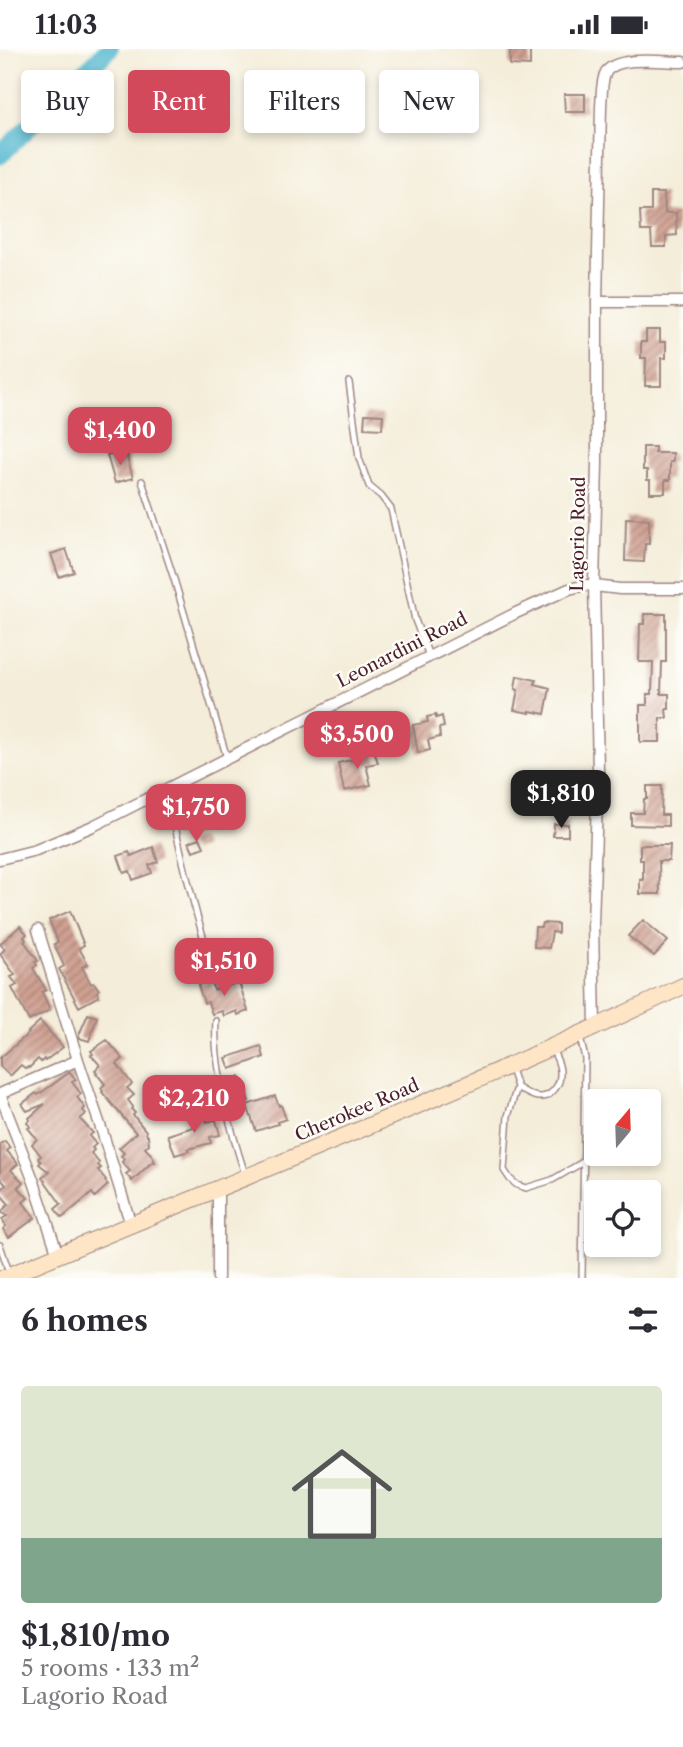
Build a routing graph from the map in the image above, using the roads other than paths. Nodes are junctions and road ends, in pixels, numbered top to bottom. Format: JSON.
{"nodes":[{"id":1,"x":683,"y":62,"type":"edge"},
{"id":2,"x":597,"y":302,"type":"junction"},
{"id":3,"x":683,"y":302,"type":"edge"},
{"id":4,"x":349,"y":381,"type":"dead end"},
{"id":5,"x":142,"y":481,"type":"dead end"},
{"id":6,"x":594,"y":585,"type":"junction"},
{"id":7,"x":683,"y":589,"type":"edge"},
{"id":8,"x":429,"y":656,"type":"junction"},
{"id":9,"x":227,"y":758,"type":"junction"},
{"id":10,"x":167,"y":787,"type":"junction"},
{"id":11,"x":0,"y":859,"type":"edge"},
{"id":12,"x":38,"y":930,"type":"dead end"},
{"id":13,"x":209,"y":957,"type":"dead end"},
{"id":14,"x":683,"y":986,"type":"edge"},
{"id":15,"x":216,"y":1021,"type":"dead end"},
{"id":16,"x":587,"y":1032,"type":"junction"},
{"id":17,"x":551,"y":1048,"type":"junction"},
{"id":18,"x":78,"y":1060,"type":"junction"},
{"id":19,"x":510,"y":1066,"type":"junction"},
{"id":20,"x":517,"y":1087,"type":"junction"},
{"id":21,"x":0,"y":1094,"type":"edge"},
{"id":22,"x":583,"y":1162,"type":"junction"},
{"id":23,"x":246,"y":1177,"type":"junction"},
{"id":24,"x":216,"y":1190,"type":"junction"},
{"id":25,"x":131,"y":1225,"type":"junction"},
{"id":26,"x":0,"y":1245,"type":"edge"},
{"id":27,"x":58,"y":1255,"type":"junction"},
{"id":28,"x":6,"y":1277,"type":"edge"},
{"id":29,"x":218,"y":1278,"type":"edge"},
{"id":30,"x":582,"y":1278,"type":"edge"}],
"edges":[{"from":1,"to":2,"type":"street","name":"Lagorio Road"},
{"from":2,"to":3,"type":"street"},
{"from":2,"to":6,"type":"street","name":"Lagorio Road"},
{"from":4,"to":8,"type":"lane"},
{"from":5,"to":9,"type":"lane"},
{"from":6,"to":7,"type":"street","name":"Leonardini Road"},
{"from":6,"to":8,"type":"street","name":"Leonardini Road"},
{"from":6,"to":16,"type":"street","name":"Lagorio Road"},
{"from":8,"to":9,"type":"street","name":"Leonardini Road"},
{"from":9,"to":10,"type":"street","name":"Leonardini Road"},
{"from":10,"to":11,"type":"street","name":"Leonardini Road"},
{"from":10,"to":13,"type":"lane"},
{"from":12,"to":18,"type":"street"},
{"from":14,"to":16,"type":"street","name":"Cherokee Road"},
{"from":15,"to":23,"type":"lane"},
{"from":16,"to":17,"type":"street","name":"Cherokee Road"},
{"from":16,"to":22,"type":"lane"},
{"from":17,"to":19,"type":"street","name":"Cherokee Road"},
{"from":17,"to":20,"type":"lane"},
{"from":18,"to":21,"type":"street"},
{"from":18,"to":25,"type":"street"},
{"from":19,"to":20,"type":"lane"},
{"from":19,"to":23,"type":"street","name":"Cherokee Road"},
{"from":20,"to":22,"type":"lane"},
{"from":21,"to":27,"type":"street"},
{"from":22,"to":30,"type":"lane"},
{"from":23,"to":24,"type":"street","name":"Cherokee Road"},
{"from":24,"to":25,"type":"street","name":"Cherokee Road"},
{"from":24,"to":29,"type":"street"},
{"from":25,"to":27,"type":"street","name":"Cherokee Road"},
{"from":26,"to":28,"type":"lane"},
{"from":27,"to":28,"type":"street","name":"Cherokee Road"}]}
